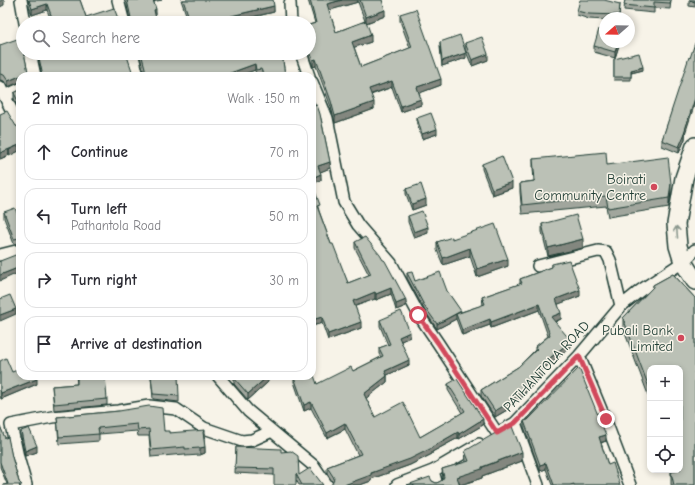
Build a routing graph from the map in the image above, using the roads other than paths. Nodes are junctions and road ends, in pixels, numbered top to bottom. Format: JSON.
{"nodes":[{"id":1,"x":21,"y":0,"type":"edge"},
{"id":2,"x":118,"y":0,"type":"edge"},
{"id":3,"x":290,"y":3,"type":"dead end"},
{"id":4,"x":24,"y":16,"type":"edge"},
{"id":5,"x":122,"y":16,"type":"edge"},
{"id":6,"x":291,"y":16,"type":"edge"},
{"id":7,"x":32,"y":60,"type":"edge"},
{"id":8,"x":134,"y":60,"type":"edge"},
{"id":9,"x":303,"y":60,"type":"edge"},
{"id":10,"x":34,"y":72,"type":"edge"},
{"id":11,"x":137,"y":72,"type":"edge"},
{"id":12,"x":308,"y":72,"type":"edge"},
{"id":13,"x":16,"y":89,"type":"edge"},
{"id":14,"x":2,"y":91,"type":"edge"},
{"id":15,"x":316,"y":92,"type":"edge"},
{"id":16,"x":16,"y":119,"type":"edge"},
{"id":17,"x":695,"y":146,"type":"edge"},
{"id":18,"x":16,"y":251,"type":"edge"},
{"id":19,"x":0,"y":255,"type":"edge"},
{"id":20,"x":689,"y":256,"type":"edge"},
{"id":21,"x":538,"y":266,"type":"dead end"},
{"id":22,"x":695,"y":281,"type":"edge"},
{"id":23,"x":621,"y":306,"type":"junction"},
{"id":24,"x":579,"y":356,"type":"junction"},
{"id":25,"x":221,"y":380,"type":"edge"},
{"id":26,"x":515,"y":423,"type":"junction"},
{"id":27,"x":272,"y":431,"type":"junction"},
{"id":28,"x":497,"y":433,"type":"junction"},
{"id":29,"x":433,"y":471,"type":"junction"},
{"id":30,"x":26,"y":485,"type":"edge"},
{"id":31,"x":327,"y":485,"type":"edge"},
{"id":32,"x":397,"y":485,"type":"edge"},
{"id":33,"x":437,"y":485,"type":"edge"},
{"id":34,"x":538,"y":485,"type":"edge"},
{"id":35,"x":630,"y":485,"type":"edge"}],
"edges":[{"from":1,"to":4,"type":"street"},
{"from":2,"to":5,"type":"street"},
{"from":3,"to":6,"type":"street"},
{"from":7,"to":10,"type":"street"},
{"from":8,"to":11,"type":"street"},
{"from":9,"to":12,"type":"street"},
{"from":13,"to":14,"type":"street"},
{"from":14,"to":16,"type":"street"},
{"from":15,"to":28,"type":"street"},
{"from":20,"to":17,"type":"main road","one_way":true},
{"from":18,"to":19,"type":"street"},
{"from":20,"to":22,"type":"main road"},
{"from":20,"to":23,"type":"street","name":"PATHANTOLA ROAD"},
{"from":21,"to":23,"type":"street"},
{"from":23,"to":24,"type":"street","name":"PATHANTOLA ROAD"},
{"from":24,"to":26,"type":"street","name":"PATHANTOLA ROAD"},
{"from":24,"to":35,"type":"street"},
{"from":25,"to":27,"type":"street"},
{"from":26,"to":28,"type":"street","name":"PATHANTOLA ROAD"},
{"from":26,"to":34,"type":"street"},
{"from":27,"to":30,"type":"street"},
{"from":27,"to":31,"type":"street"},
{"from":28,"to":29,"type":"street","name":"PATHANTOLA ROAD"},
{"from":29,"to":32,"type":"street","name":"PATHANTOLA ROAD"},
{"from":29,"to":33,"type":"street"}]}
